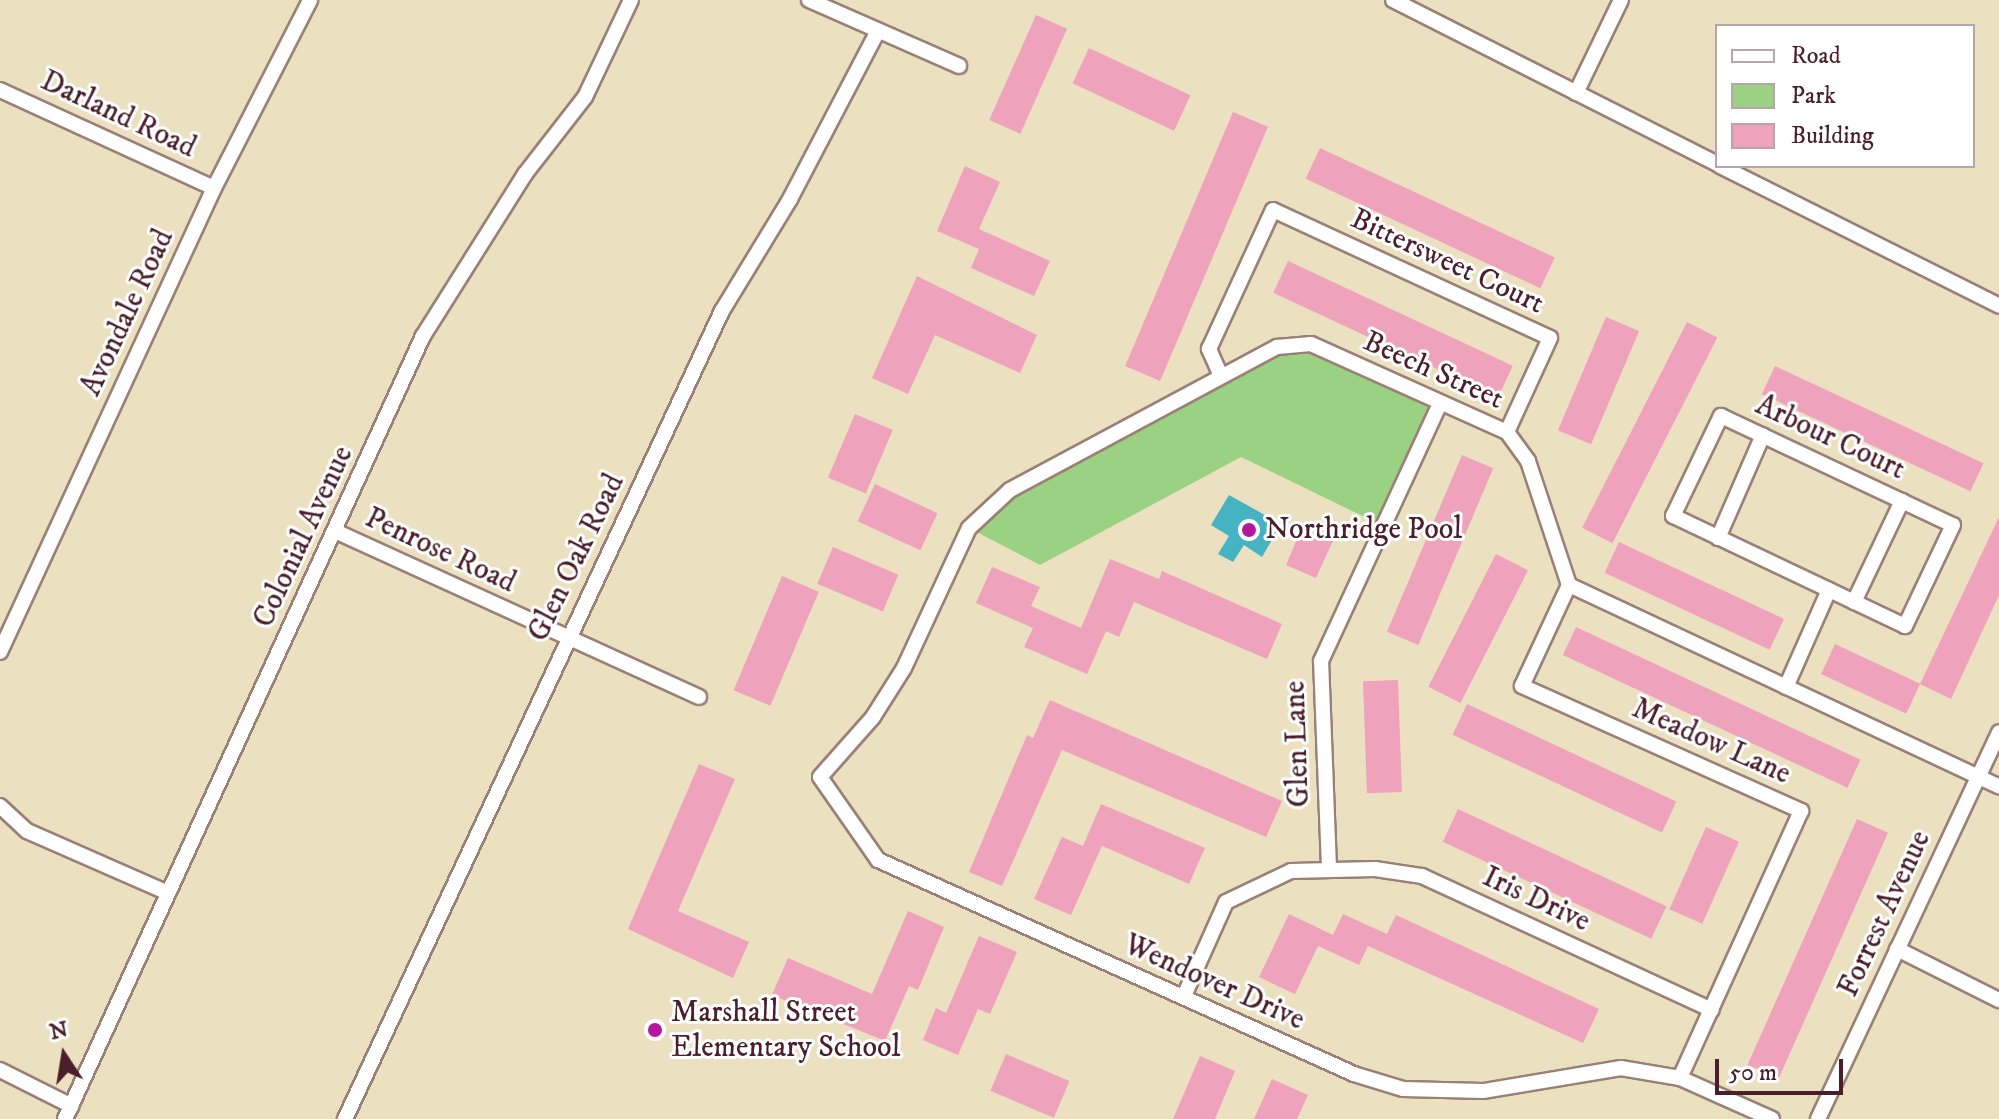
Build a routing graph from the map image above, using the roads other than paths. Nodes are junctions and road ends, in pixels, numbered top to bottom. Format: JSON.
{"nodes":[{"id":1,"x":310,"y":0,"type":"edge"},
{"id":2,"x":631,"y":0,"type":"edge"},
{"id":3,"x":809,"y":0,"type":"edge"},
{"id":4,"x":1393,"y":0,"type":"edge"},
{"id":5,"x":1621,"y":0,"type":"edge"},
{"id":6,"x":878,"y":31,"type":"junction"},
{"id":7,"x":959,"y":66,"type":"dead end"},
{"id":8,"x":0,"y":90,"type":"edge"},
{"id":9,"x":1576,"y":93,"type":"junction"},
{"id":10,"x":1715,"y":163,"type":"edge"},
{"id":11,"x":1725,"y":168,"type":"edge"},
{"id":12,"x":214,"y":188,"type":"junction"},
{"id":13,"x":1999,"y":306,"type":"edge"},
{"id":14,"x":1221,"y":376,"type":"junction"},
{"id":15,"x":1440,"y":403,"type":"junction"},
{"id":16,"x":1507,"y":432,"type":"junction"},
{"id":17,"x":1763,"y":435,"type":"junction"},
{"id":18,"x":1902,"y":501,"type":"junction"},
{"id":19,"x":335,"y":531,"type":"junction"},
{"id":20,"x":1718,"y":538,"type":"junction"},
{"id":21,"x":1569,"y":585,"type":"junction"},
{"id":22,"x":1829,"y":590,"type":"junction"},
{"id":23,"x":1854,"y":602,"type":"junction"},
{"id":24,"x":567,"y":636,"type":"junction"},
{"id":25,"x":0,"y":652,"type":"edge"},
{"id":26,"x":904,"y":668,"type":"joint"},
{"id":27,"x":1786,"y":687,"type":"junction"},
{"id":28,"x":699,"y":697,"type":"dead end"},
{"id":29,"x":1999,"y":732,"type":"edge"},
{"id":30,"x":1978,"y":776,"type":"junction"},
{"id":31,"x":1999,"y":786,"type":"edge"},
{"id":32,"x":0,"y":806,"type":"edge"},
{"id":33,"x":1329,"y":868,"type":"junction"},
{"id":34,"x":168,"y":893,"type":"junction"},
{"id":35,"x":1897,"y":949,"type":"junction"},
{"id":36,"x":1184,"y":996,"type":"junction"},
{"id":37,"x":1999,"y":1000,"type":"edge"},
{"id":38,"x":1712,"y":1010,"type":"junction"},
{"id":39,"x":0,"y":1070,"type":"edge"},
{"id":40,"x":1680,"y":1078,"type":"junction"},
{"id":41,"x":68,"y":1112,"type":"edge"},
{"id":42,"x":345,"y":1119,"type":"edge"},
{"id":43,"x":1772,"y":1119,"type":"edge"},
{"id":44,"x":1818,"y":1119,"type":"edge"}],
"edges":[{"from":1,"to":12,"type":"street","name":"Avondale Road"},
{"from":2,"to":19,"type":"street","name":"Colonial Avenue"},
{"from":3,"to":6,"type":"street"},
{"from":4,"to":9,"type":"street"},
{"from":5,"to":9,"type":"street"},
{"from":6,"to":7,"type":"street"},
{"from":6,"to":24,"type":"street","name":"Glen Oak Road"},
{"from":8,"to":12,"type":"street","name":"Darland Road"},
{"from":9,"to":10,"type":"street"},
{"from":11,"to":13,"type":"street"},
{"from":12,"to":25,"type":"street","name":"Avondale Road"},
{"from":14,"to":15,"type":"street","name":"Beech Street"},
{"from":14,"to":16,"type":"street","name":"Bittersweet Court"},
{"from":14,"to":26,"type":"street","name":"Beech Street"},
{"from":15,"to":16,"type":"street","name":"Beech Street"},
{"from":15,"to":33,"type":"street","name":"Glen Lane"},
{"from":16,"to":21,"type":"street","name":"Beech Street"},
{"from":17,"to":18,"type":"street","name":"Arbour Court"},
{"from":17,"to":20,"type":"street"},
{"from":17,"to":20,"type":"street","name":"Arbour Court"},
{"from":18,"to":23,"type":"street"},
{"from":18,"to":23,"type":"street","name":"Arbour Court"},
{"from":19,"to":24,"type":"street","name":"Penrose Road"},
{"from":19,"to":34,"type":"street","name":"Colonial Avenue"},
{"from":20,"to":22,"type":"street","name":"Arbour Court"},
{"from":21,"to":27,"type":"street"},
{"from":21,"to":38,"type":"street","name":"Meadow Lane"},
{"from":22,"to":23,"type":"street","name":"Arbour Court"},
{"from":22,"to":27,"type":"street"},
{"from":24,"to":28,"type":"street","name":"Penrose Road"},
{"from":24,"to":42,"type":"street","name":"Glen Oak Road"},
{"from":26,"to":36,"type":"street","name":"Wendover Drive"},
{"from":27,"to":30,"type":"street"},
{"from":29,"to":30,"type":"street","name":"Forrest Avenue"},
{"from":30,"to":31,"type":"street"},
{"from":30,"to":35,"type":"street","name":"Forrest Avenue"},
{"from":32,"to":34,"type":"street"},
{"from":33,"to":36,"type":"street","name":"Iris Drive"},
{"from":33,"to":38,"type":"street","name":"Iris Drive"},
{"from":34,"to":41,"type":"street","name":"Colonial Avenue"},
{"from":35,"to":37,"type":"street"},
{"from":35,"to":44,"type":"street","name":"Forrest Avenue"},
{"from":36,"to":40,"type":"street","name":"Wendover Drive"},
{"from":38,"to":40,"type":"street","name":"Meadow Lane"},
{"from":39,"to":41,"type":"street"},
{"from":40,"to":43,"type":"street","name":"Wendover Drive"}]}
